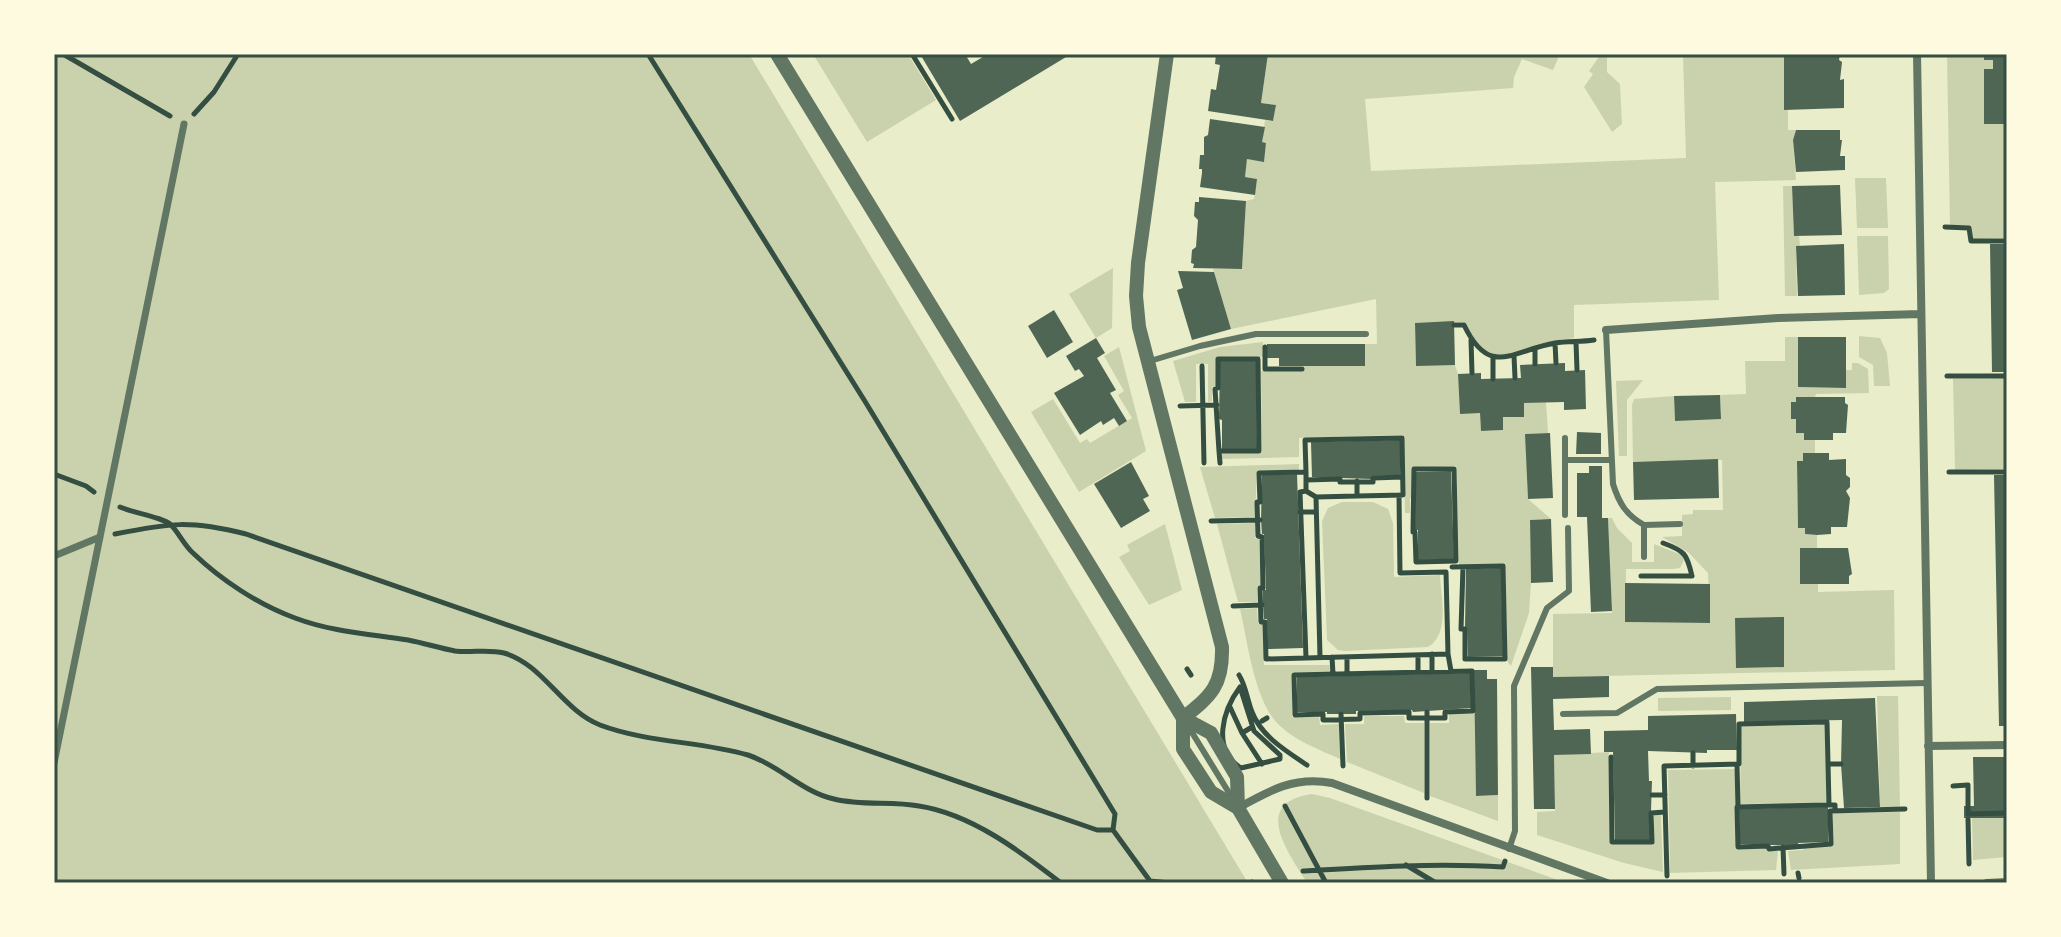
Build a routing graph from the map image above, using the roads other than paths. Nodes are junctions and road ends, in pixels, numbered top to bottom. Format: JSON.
{"nodes":[{"id":1,"x":777,"y":54,"type":"edge"},
{"id":2,"x":1167,"y":54,"type":"edge"},
{"id":3,"x":1917,"y":54,"type":"edge"},
{"id":4,"x":184,"y":124,"type":"road end"},
{"id":5,"x":1921,"y":314,"type":"junction"},
{"id":6,"x":1366,"y":334,"type":"dead end"},
{"id":7,"x":1606,"y":334,"type":"joint"},
{"id":8,"x":1147,"y":362,"type":"junction"},
{"id":9,"x":1565,"y":438,"type":"dead end"},
{"id":10,"x":1565,"y":460,"type":"junction"},
{"id":11,"x":1612,"y":460,"type":"junction"},
{"id":12,"x":1565,"y":515,"type":"dead end"},
{"id":13,"x":1680,"y":524,"type":"dead end"},
{"id":14,"x":1644,"y":525,"type":"junction"},
{"id":15,"x":1568,"y":528,"type":"dead end"},
{"id":16,"x":100,"y":537,"type":"junction"},
{"id":17,"x":54,"y":556,"type":"edge"},
{"id":18,"x":1644,"y":557,"type":"dead end"},
{"id":19,"x":1927,"y":683,"type":"junction"},
{"id":20,"x":1563,"y":714,"type":"dead end"},
{"id":21,"x":1183,"y":718,"type":"junction"},
{"id":22,"x":2007,"y":745,"type":"edge"},
{"id":23,"x":1928,"y":746,"type":"junction"},
{"id":24,"x":54,"y":763,"type":"edge"},
{"id":25,"x":1238,"y":808,"type":"junction"},
{"id":26,"x":1509,"y":849,"type":"junction"},
{"id":27,"x":2007,"y":882,"type":"edge"},
{"id":28,"x":1282,"y":883,"type":"edge"},
{"id":29,"x":1607,"y":883,"type":"edge"},
{"id":30,"x":1931,"y":883,"type":"edge"},
{"id":31,"x":1987,"y":883,"type":"edge"}],
"edges":[{"from":1,"to":21,"type":"street"},
{"from":2,"to":8,"type":"street"},
{"from":3,"to":5,"type":"street"},
{"from":4,"to":16,"type":"street"},
{"from":5,"to":7,"type":"street"},
{"from":5,"to":19,"type":"street"},
{"from":6,"to":8,"type":"lane"},
{"from":7,"to":11,"type":"lane"},
{"from":8,"to":21,"type":"street"},
{"from":9,"to":10,"type":"lane"},
{"from":10,"to":11,"type":"lane"},
{"from":10,"to":12,"type":"lane"},
{"from":11,"to":14,"type":"lane"},
{"from":13,"to":14,"type":"lane"},
{"from":14,"to":18,"type":"lane"},
{"from":15,"to":26,"type":"lane"},
{"from":16,"to":17,"type":"street"},
{"from":16,"to":24,"type":"street"},
{"from":19,"to":20,"type":"lane"},
{"from":19,"to":23,"type":"street"},
{"from":21,"to":25,"type":"street"},
{"from":21,"to":25,"type":"street"},
{"from":22,"to":23,"type":"street"},
{"from":23,"to":30,"type":"street"},
{"from":25,"to":26,"type":"street"},
{"from":25,"to":28,"type":"street"},
{"from":26,"to":29,"type":"street"},
{"from":27,"to":31,"type":"street"}]}
